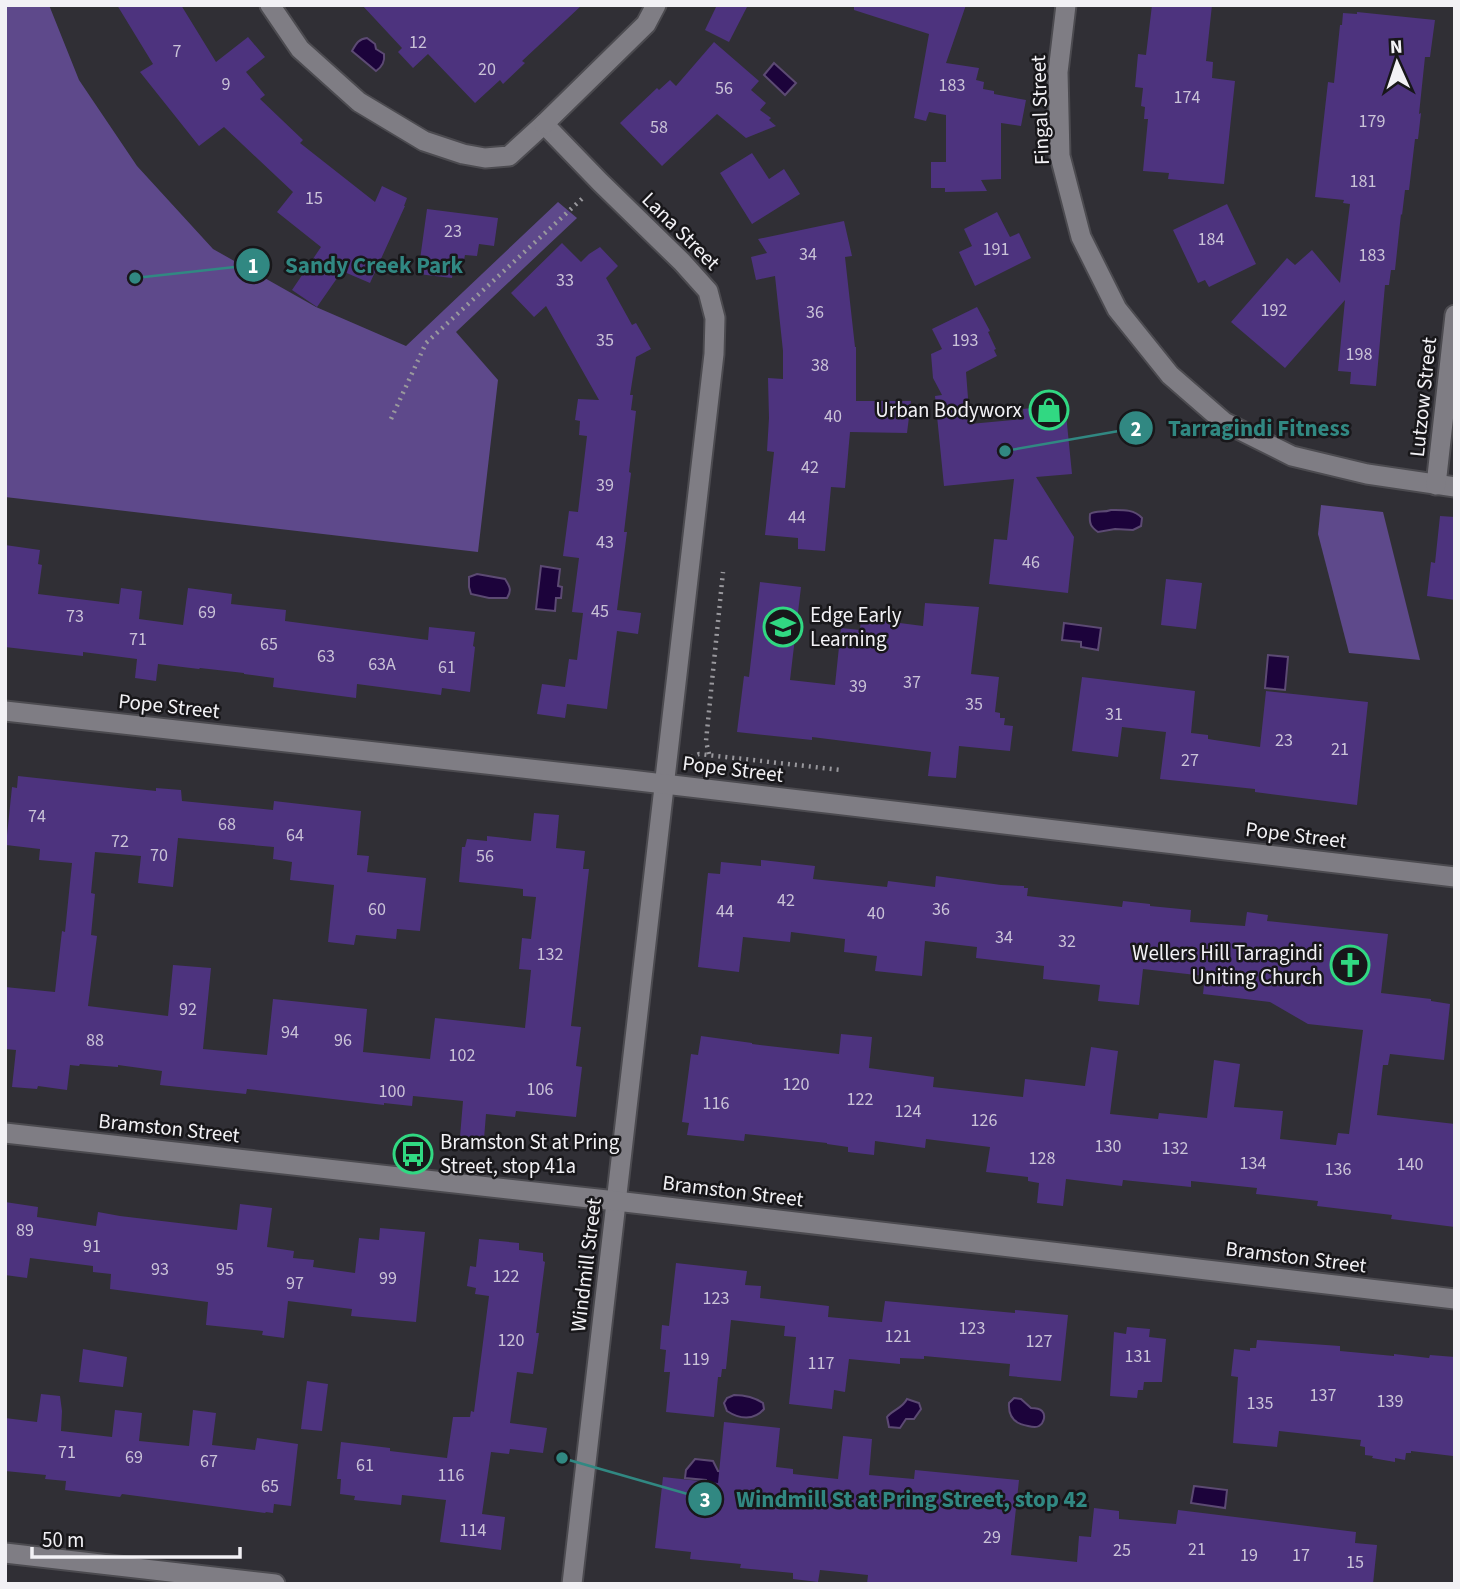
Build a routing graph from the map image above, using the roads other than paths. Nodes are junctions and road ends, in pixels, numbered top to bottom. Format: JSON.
{"nodes":[{"id":1,"x":270,"y":5,"type":"edge"},
{"id":2,"x":656,"y":5,"type":"edge"},
{"id":3,"x":1066,"y":5,"type":"edge"},
{"id":4,"x":544,"y":124,"type":"junction"},
{"id":5,"x":1455,"y":314,"type":"edge"},
{"id":6,"x":1445,"y":486,"type":"edge"},
{"id":7,"x":5,"y":711,"type":"edge"},
{"id":8,"x":664,"y":784,"type":"junction"},
{"id":9,"x":1455,"y":877,"type":"edge"},
{"id":10,"x":5,"y":1133,"type":"edge"},
{"id":11,"x":616,"y":1200,"type":"junction"},
{"id":12,"x":1455,"y":1299,"type":"edge"},
{"id":13,"x":5,"y":1553,"type":"edge"},
{"id":14,"x":275,"y":1584,"type":"edge"},
{"id":15,"x":572,"y":1584,"type":"edge"}],
"edges":[{"from":1,"to":4,"type":"street"},
{"from":2,"to":4,"type":"street"},
{"from":3,"to":6,"type":"street","name":"Fingal Street"},
{"from":4,"to":8,"type":"street","name":"Lana Street"},
{"from":5,"to":6,"type":"street","name":"Lutzow Street"},
{"from":7,"to":8,"type":"street","name":"Pope Street"},
{"from":8,"to":9,"type":"street","name":"Pope Street"},
{"from":8,"to":11,"type":"street","name":"Windmill Street"},
{"from":10,"to":11,"type":"street","name":"Bramston Street"},
{"from":11,"to":12,"type":"street","name":"Bramston Street"},
{"from":11,"to":15,"type":"street","name":"Windmill Street"},
{"from":13,"to":14,"type":"street"}]}
